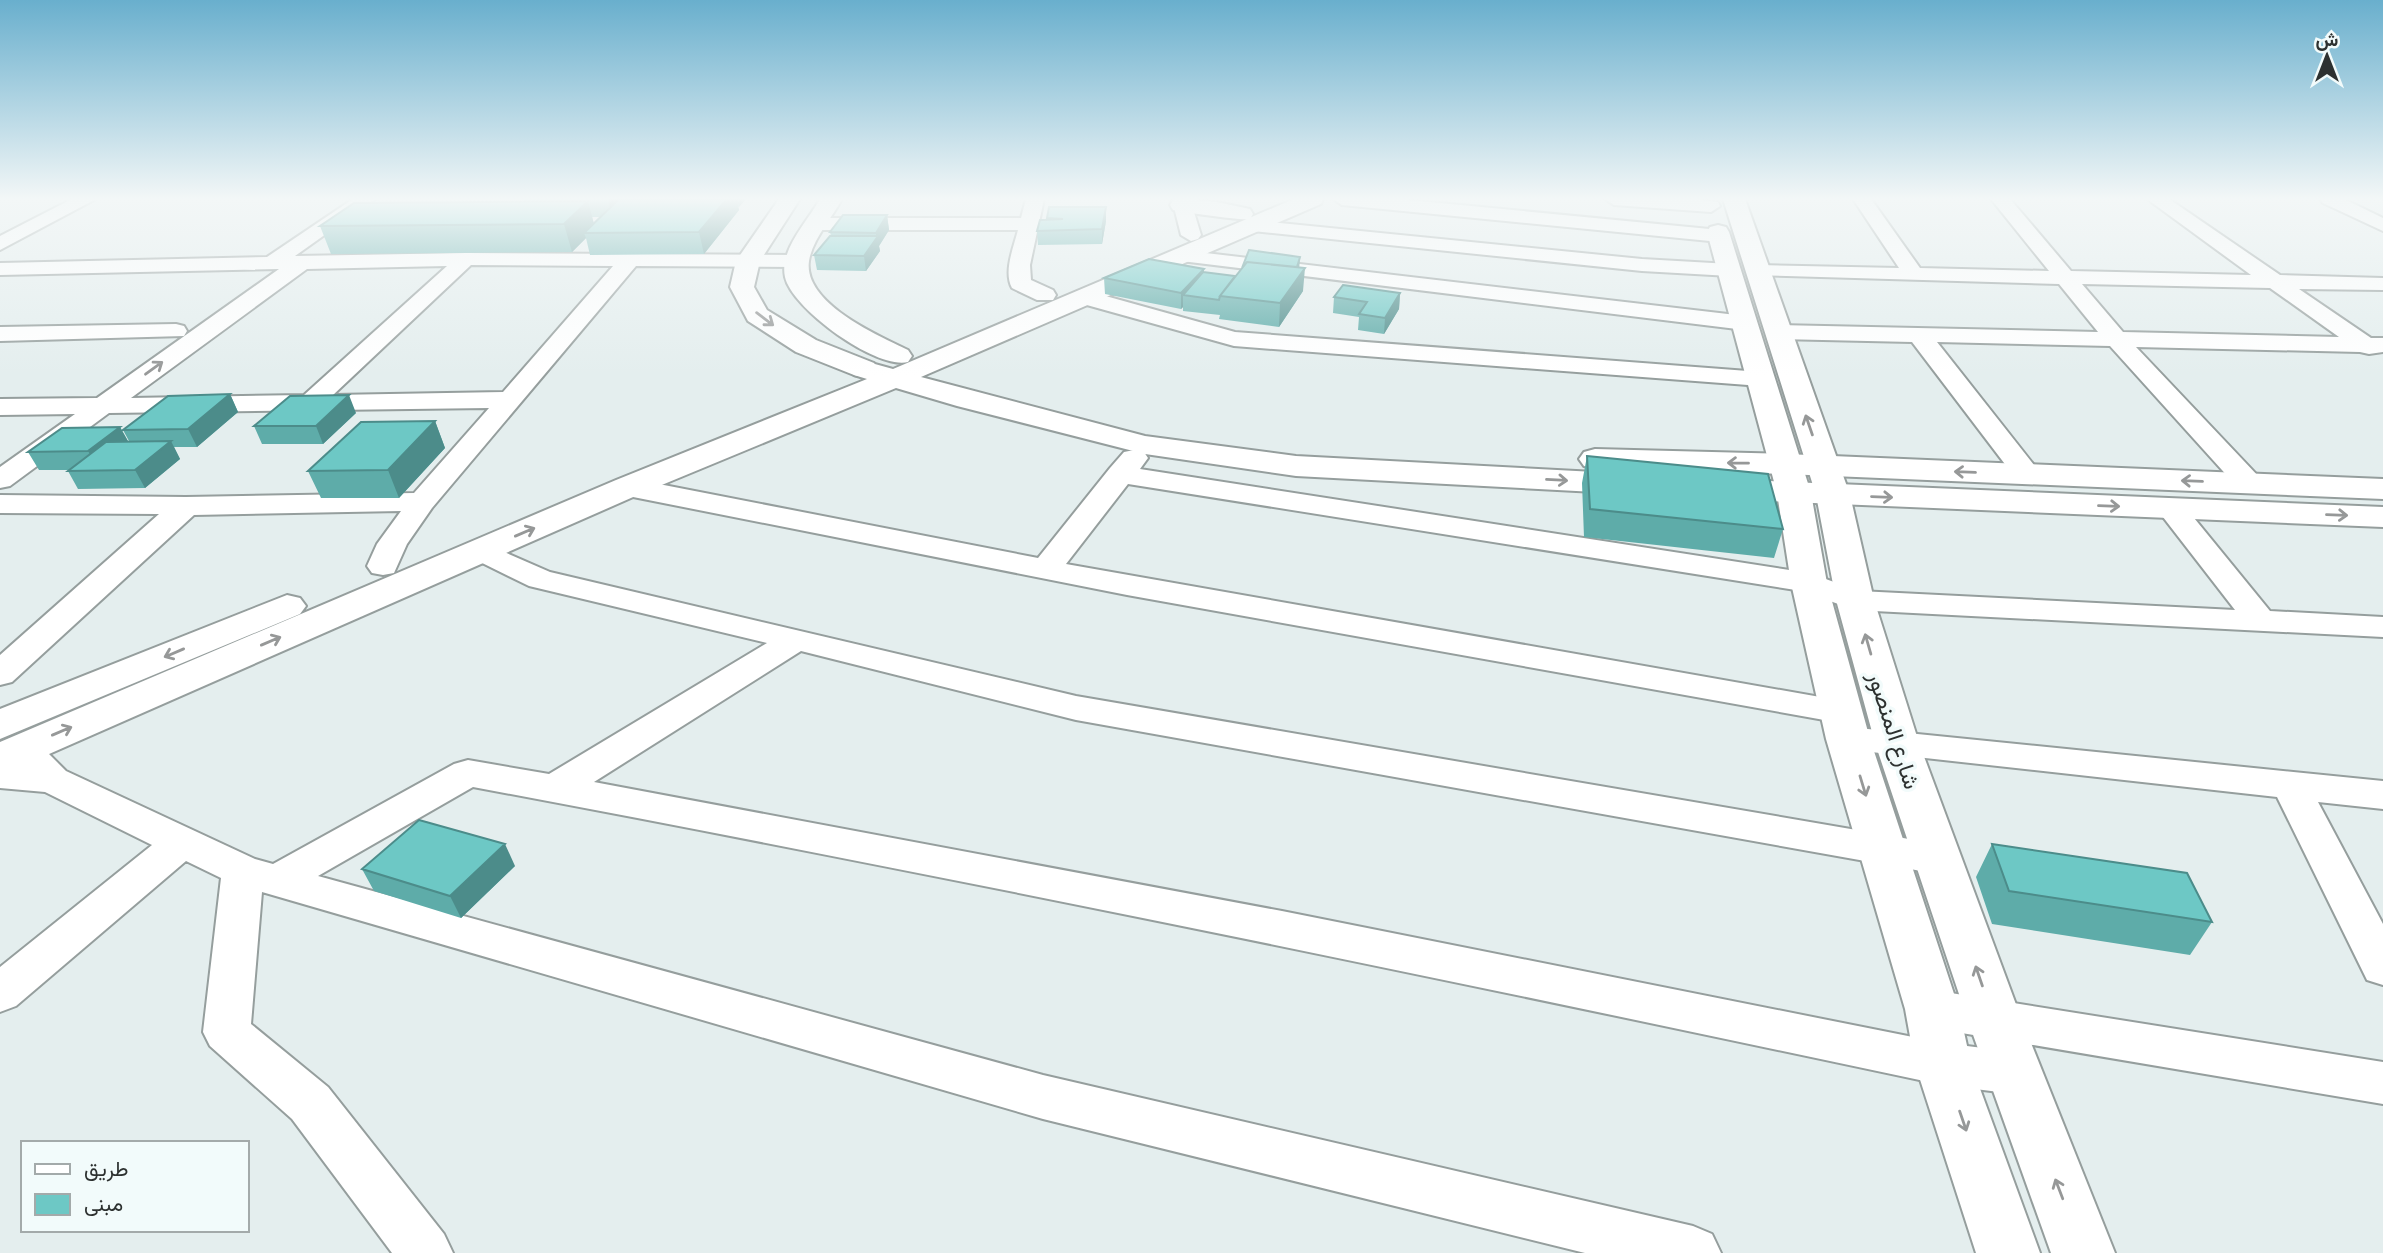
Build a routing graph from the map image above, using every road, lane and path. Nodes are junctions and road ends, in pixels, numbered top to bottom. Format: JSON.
{"nodes":[{"id":1,"x":281,"y":257,"type":"edge"},
{"id":2,"x":308,"y":257,"type":"edge"},
{"id":3,"x":750,"y":257,"type":"edge"},
{"id":4,"x":799,"y":257,"type":"edge"},
{"id":5,"x":1022,"y":257,"type":"edge"},
{"id":6,"x":1152,"y":257,"type":"edge"},
{"id":7,"x":1162,"y":257,"type":"edge"},
{"id":8,"x":1266,"y":257,"type":"edge"},
{"id":9,"x":1584,"y":257,"type":"edge"},
{"id":10,"x":1660,"y":257,"type":"edge"},
{"id":11,"x":1737,"y":257,"type":"edge"},
{"id":12,"x":1844,"y":257,"type":"edge"},
{"id":13,"x":1903,"y":257,"type":"edge"},
{"id":14,"x":2050,"y":257,"type":"edge"},
{"id":15,"x":2240,"y":257,"type":"edge"},
{"id":16,"x":466,"y":259,"type":"junction"},
{"id":17,"x":629,"y":261,"type":"junction"},
{"id":18,"x":748,"y":261,"type":"junction"},
{"id":19,"x":797,"y":261,"type":"junction"},
{"id":20,"x":302,"y":262,"type":"junction"},
{"id":21,"x":271,"y":264,"type":"junction"},
{"id":22,"x":0,"y":269,"type":"edge"},
{"id":23,"x":1914,"y":274,"type":"junction"},
{"id":24,"x":2067,"y":278,"type":"junction"},
{"id":25,"x":2275,"y":282,"type":"junction"},
{"id":26,"x":2383,"y":284,"type":"edge"},
{"id":27,"x":1045,"y":295,"type":"junction"},
{"id":28,"x":1084,"y":297,"type":"junction"},
{"id":29,"x":1762,"y":328,"type":"junction"},
{"id":30,"x":176,"y":331,"type":"junction"},
{"id":31,"x":0,"y":334,"type":"edge"},
{"id":32,"x":1919,"y":335,"type":"junction"},
{"id":33,"x":2116,"y":340,"type":"junction"},
{"id":34,"x":2377,"y":349,"type":"edge"},
{"id":35,"x":894,"y":367,"type":"junction"},
{"id":36,"x":1761,"y":379,"type":"junction"},
{"id":37,"x":509,"y":400,"type":"junction"},
{"id":38,"x":311,"y":402,"type":"junction"},
{"id":39,"x":68,"y":405,"type":"junction"},
{"id":40,"x":103,"y":405,"type":"junction"},
{"id":41,"x":0,"y":407,"type":"edge"},
{"id":42,"x":34,"y":428,"type":"dead end"},
{"id":43,"x":1145,"y":445,"type":"junction"},
{"id":44,"x":1120,"y":474,"type":"junction"},
{"id":45,"x":2027,"y":474,"type":"junction"},
{"id":46,"x":1809,"y":479,"type":"junction"},
{"id":47,"x":0,"y":480,"type":"edge"},
{"id":48,"x":2250,"y":484,"type":"junction"},
{"id":49,"x":628,"y":487,"type":"junction"},
{"id":50,"x":2383,"y":489,"type":"edge"},
{"id":51,"x":422,"y":502,"type":"junction"},
{"id":52,"x":0,"y":504,"type":"edge"},
{"id":53,"x":186,"y":506,"type":"junction"},
{"id":54,"x":2171,"y":508,"type":"junction"},
{"id":55,"x":2383,"y":517,"type":"edge"},
{"id":56,"x":481,"y":551,"type":"junction"},
{"id":57,"x":383,"y":566,"type":"junction"},
{"id":58,"x":1046,"y":569,"type":"junction"},
{"id":59,"x":1809,"y":583,"type":"junction"},
{"id":60,"x":1855,"y":600,"type":"junction"},
{"id":61,"x":2260,"y":620,"type":"junction"},
{"id":62,"x":2383,"y":627,"type":"edge"},
{"id":63,"x":796,"y":640,"type":"junction"},
{"id":64,"x":0,"y":674,"type":"edge"},
{"id":65,"x":1844,"y":725,"type":"junction"},
{"id":66,"x":1897,"y":743,"type":"junction"},
{"id":67,"x":12,"y":755,"type":"edge"},
{"id":68,"x":2290,"y":785,"type":"junction"},
{"id":69,"x":556,"y":788,"type":"junction"},
{"id":70,"x":2383,"y":794,"type":"edge"},
{"id":71,"x":181,"y":843,"type":"junction"},
{"id":72,"x":1882,"y":850,"type":"junction"},
{"id":73,"x":1938,"y":859,"type":"junction"},
{"id":74,"x":260,"y":876,"type":"junction"},
{"id":75,"x":2383,"y":967,"type":"edge"},
{"id":76,"x":0,"y":993,"type":"edge"},
{"id":77,"x":1932,"y":1010,"type":"junction"},
{"id":78,"x":1994,"y":1018,"type":"junction"},
{"id":79,"x":1943,"y":1064,"type":"junction"},
{"id":80,"x":2015,"y":1073,"type":"junction"},
{"id":81,"x":2383,"y":1083,"type":"edge"},
{"id":82,"x":425,"y":1253,"type":"edge"},
{"id":83,"x":1693,"y":1253,"type":"edge"},
{"id":84,"x":2008,"y":1253,"type":"edge"},
{"id":85,"x":2083,"y":1253,"type":"edge"}],
"edges":[{"from":1,"to":21,"type":"street"},
{"from":2,"to":20,"type":"street"},
{"from":3,"to":18,"type":"main road"},
{"from":4,"to":19,"type":"main road"},
{"from":5,"to":27,"type":"street"},
{"from":6,"to":27,"type":"main road"},
{"from":7,"to":28,"type":"main road"},
{"from":8,"to":29,"type":"street"},
{"from":9,"to":10,"type":"street"},
{"from":11,"to":29,"type":"main road","name":"شارع المنصور"},
{"from":12,"to":23,"type":"street"},
{"from":13,"to":23,"type":"street"},
{"from":14,"to":24,"type":"street"},
{"from":15,"to":25,"type":"street"},
{"from":16,"to":17,"type":"street"},
{"from":16,"to":20,"type":"street"},
{"from":16,"to":38,"type":"street"},
{"from":17,"to":18,"type":"street"},
{"from":17,"to":37,"type":"street"},
{"from":18,"to":19,"type":"street"},
{"from":18,"to":35,"type":"main road","one_way":true},
{"from":19,"to":35,"type":"main road"},
{"from":20,"to":21,"type":"street"},
{"from":40,"to":20,"type":"street","one_way":true},
{"from":21,"to":22,"type":"street"},
{"from":21,"to":30,"type":"street"},
{"from":23,"to":24,"type":"street"},
{"from":24,"to":25,"type":"street"},
{"from":24,"to":33,"type":"street"},
{"from":25,"to":26,"type":"street"},
{"from":25,"to":34,"type":"street"},
{"from":27,"to":35,"type":"main road"},
{"from":28,"to":35,"type":"main road"},
{"from":28,"to":36,"type":"street"},
{"from":29,"to":32,"type":"street"},
{"from":29,"to":36,"type":"main road","name":"شارع المنصور"},
{"from":46,"to":29,"type":"main road","name":"شارع المنصور","one_way":true},
{"from":30,"to":31,"type":"street"},
{"from":30,"to":39,"type":"street"},
{"from":32,"to":33,"type":"street"},
{"from":32,"to":45,"type":"street"},
{"from":33,"to":34,"type":"street"},
{"from":33,"to":48,"type":"street"},
{"from":35,"to":43,"type":"main road"},
{"from":46,"to":35,"type":"main road","one_way":true},
{"from":35,"to":49,"type":"main road"},
{"from":35,"to":57,"type":"main road"},
{"from":36,"to":46,"type":"main road","name":"شارع المنصور"},
{"from":37,"to":38,"type":"street"},
{"from":37,"to":51,"type":"street"},
{"from":38,"to":40,"type":"street"},
{"from":39,"to":40,"type":"street"},
{"from":39,"to":41,"type":"street"},
{"from":39,"to":42,"type":"street"},
{"from":40,"to":47,"type":"street"},
{"from":43,"to":44,"type":"street"},
{"from":43,"to":46,"type":"main road","one_way":true},
{"from":44,"to":58,"type":"street"},
{"from":44,"to":59,"type":"street"},
{"from":45,"to":46,"type":"main road","one_way":true},
{"from":48,"to":45,"type":"main road","one_way":true},
{"from":46,"to":54,"type":"main road","one_way":true},
{"from":46,"to":59,"type":"main road","name":"شارع المنصور"},
{"from":46,"to":60,"type":"main road","name":"شارع المنصور"},
{"from":48,"to":50,"type":"main road"},
{"from":56,"to":49,"type":"main road","one_way":true},
{"from":49,"to":58,"type":"street"},
{"from":51,"to":53,"type":"street"},
{"from":51,"to":57,"type":"street"},
{"from":52,"to":53,"type":"street"},
{"from":53,"to":64,"type":"street"},
{"from":54,"to":55,"type":"main road","one_way":true},
{"from":54,"to":61,"type":"street"},
{"from":56,"to":63,"type":"street"},
{"from":67,"to":56,"type":"main road","one_way":true},
{"from":57,"to":67,"type":"main road","one_way":true},
{"from":58,"to":65,"type":"street"},
{"from":59,"to":60,"type":"street"},
{"from":59,"to":65,"type":"main road","name":"شارع المنصور"},
{"from":60,"to":61,"type":"street"},
{"from":66,"to":60,"type":"main road","name":"شارع المنصور","one_way":true},
{"from":61,"to":62,"type":"street"},
{"from":63,"to":69,"type":"street"},
{"from":63,"to":72,"type":"street"},
{"from":65,"to":66,"type":"street"},
{"from":65,"to":72,"type":"main road","name":"شارع المنصور","one_way":true},
{"from":66,"to":68,"type":"street"},
{"from":66,"to":73,"type":"main road","name":"شارع المنصور"},
{"from":67,"to":71,"type":"street"},
{"from":68,"to":70,"type":"street"},
{"from":68,"to":75,"type":"street"},
{"from":69,"to":74,"type":"street"},
{"from":69,"to":79,"type":"street"},
{"from":71,"to":74,"type":"street"},
{"from":71,"to":76,"type":"street"},
{"from":72,"to":73,"type":"street"},
{"from":72,"to":77,"type":"main road","name":"شارع المنصور"},
{"from":78,"to":73,"type":"main road","name":"شارع المنصور","one_way":true},
{"from":74,"to":82,"type":"street"},
{"from":74,"to":83,"type":"street"},
{"from":77,"to":78,"type":"street"},
{"from":77,"to":79,"type":"main road","name":"شارع المنصور"},
{"from":78,"to":80,"type":"main road","name":"شارع المنصور"},
{"from":78,"to":81,"type":"street"},
{"from":79,"to":80,"type":"street"},
{"from":79,"to":84,"type":"main road","name":"شارع المنصور","one_way":true},
{"from":85,"to":80,"type":"main road","name":"شارع المنصور","one_way":true}]}
